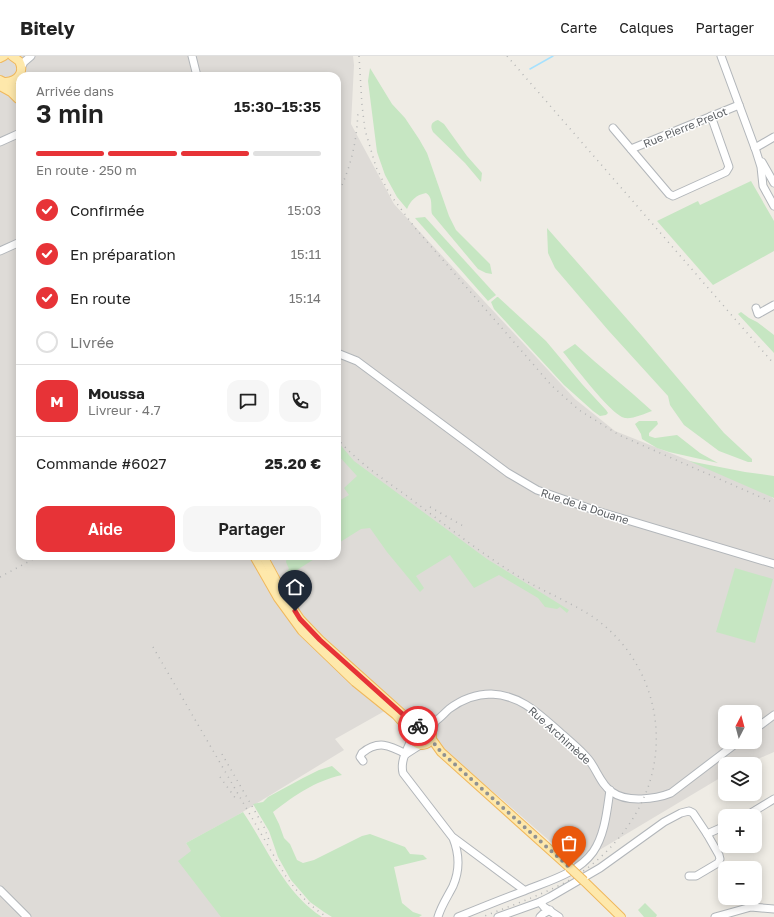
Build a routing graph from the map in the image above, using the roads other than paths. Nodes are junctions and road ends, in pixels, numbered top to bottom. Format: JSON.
{"nodes":[{"id":1,"x":4,"y":56,"type":"edge"},
{"id":2,"x":30,"y":56,"type":"edge"},
{"id":3,"x":192,"y":56,"type":"edge"},
{"id":4,"x":721,"y":56,"type":"edge"},
{"id":5,"x":14,"y":57,"type":"edge"},
{"id":6,"x":0,"y":58,"type":"edge"},
{"id":7,"x":21,"y":68,"type":"junction"},
{"id":8,"x":20,"y":72,"type":"edge"},
{"id":9,"x":196,"y":72,"type":"edge"},
{"id":10,"x":16,"y":80,"type":"edge"},
{"id":11,"x":2,"y":82,"type":"edge"},
{"id":12,"x":16,"y":90,"type":"edge"},
{"id":13,"x":16,"y":97,"type":"edge"},
{"id":14,"x":739,"y":105,"type":"junction"},
{"id":15,"x":711,"y":116,"type":"junction"},
{"id":16,"x":613,"y":128,"type":"dead end"},
{"id":17,"x":16,"y":136,"type":"edge"},
{"id":18,"x":774,"y":137,"type":"edge"},
{"id":19,"x":0,"y":142,"type":"edge"},
{"id":20,"x":631,"y":149,"type":"junction"},
{"id":21,"x":756,"y":149,"type":"junction"},
{"id":22,"x":762,"y":180,"type":"junction"},
{"id":23,"x":772,"y":180,"type":"edge"},
{"id":24,"x":774,"y":206,"type":"edge"},
{"id":25,"x":16,"y":244,"type":"edge"},
{"id":26,"x":0,"y":251,"type":"edge"},
{"id":27,"x":774,"y":305,"type":"edge"},
{"id":28,"x":756,"y":308,"type":"dead end"},
{"id":29,"x":341,"y":355,"type":"edge"},
{"id":30,"x":256,"y":560,"type":"edge"},
{"id":31,"x":265,"y":560,"type":"edge"},
{"id":32,"x":774,"y":564,"type":"edge"},
{"id":33,"x":774,"y":715,"type":"edge"},
{"id":34,"x":435,"y":722,"type":"junction"},
{"id":35,"x":762,"y":724,"type":"edge"},
{"id":36,"x":421,"y":726,"type":"junction"},
{"id":37,"x":412,"y":736,"type":"junction"},
{"id":38,"x":432,"y":736,"type":"junction"},
{"id":39,"x":423,"y":745,"type":"junction"},
{"id":40,"x":729,"y":749,"type":"edge"},
{"id":41,"x":441,"y":752,"type":"junction"},
{"id":42,"x":406,"y":754,"type":"junction"},
{"id":43,"x":363,"y":761,"type":"dead end"},
{"id":44,"x":610,"y":790,"type":"junction"},
{"id":45,"x":774,"y":799,"type":"edge"},
{"id":46,"x":758,"y":809,"type":"edge"},
{"id":47,"x":718,"y":829,"type":"edge"},
{"id":48,"x":707,"y":834,"type":"junction"},
{"id":49,"x":453,"y":838,"type":"junction"},
{"id":50,"x":470,"y":851,"type":"junction"},
{"id":51,"x":458,"y":860,"type":"junction"},
{"id":52,"x":689,"y":876,"type":"dead end"},
{"id":53,"x":0,"y":890,"type":"edge"},
{"id":54,"x":524,"y":890,"type":"junction"},
{"id":55,"x":600,"y":895,"type":"junction"},
{"id":56,"x":550,"y":897,"type":"junction"},
{"id":57,"x":540,"y":902,"type":"junction"},
{"id":58,"x":774,"y":909,"type":"edge"},
{"id":59,"x":550,"y":910,"type":"junction"},
{"id":60,"x":733,"y":914,"type":"edge"},
{"id":61,"x":440,"y":915,"type":"edge"},
{"id":62,"x":27,"y":917,"type":"edge"},
{"id":63,"x":433,"y":917,"type":"edge"},
{"id":64,"x":458,"y":917,"type":"edge"},
{"id":65,"x":498,"y":917,"type":"edge"},
{"id":66,"x":540,"y":917,"type":"edge"},
{"id":67,"x":559,"y":917,"type":"edge"},
{"id":68,"x":621,"y":917,"type":"edge"},
{"id":69,"x":627,"y":917,"type":"edge"},
{"id":70,"x":715,"y":917,"type":"edge"}],
"edges":[{"from":1,"to":6,"type":"main road"},
{"from":2,"to":5,"type":"street"},
{"from":2,"to":7,"type":"street"},
{"from":3,"to":9,"type":"street"},
{"from":4,"to":14,"type":"street"},
{"from":5,"to":7,"type":"main road"},
{"from":7,"to":8,"type":"main road"},
{"from":10,"to":11,"type":"main road"},
{"from":11,"to":12,"type":"main road"},
{"from":11,"to":13,"type":"main road"},
{"from":14,"to":15,"type":"street","name":"Rue Pierre Prelot"},
{"from":14,"to":21,"type":"street"},
{"from":15,"to":20,"type":"street","name":"Rue Pierre Prelot"},
{"from":15,"to":20,"type":"street"},
{"from":16,"to":20,"type":"street"},
{"from":17,"to":19,"type":"street"},
{"from":18,"to":21,"type":"street"},
{"from":21,"to":22,"type":"street"},
{"from":21,"to":23,"type":"street"},
{"from":22,"to":23,"type":"street"},
{"from":22,"to":24,"type":"street"},
{"from":25,"to":26,"type":"street"},
{"from":27,"to":28,"type":"street"},
{"from":29,"to":32,"type":"street","name":"Rue de la Douane"},
{"from":30,"to":37,"type":"main road"},
{"from":31,"to":36,"type":"main road"},
{"from":33,"to":35,"type":"street"},
{"from":34,"to":36,"type":"street","name":"Rue Archimède"},
{"from":34,"to":38,"type":"street"},
{"from":34,"to":44,"type":"street","name":"Rue Archimède"},
{"from":36,"to":37,"type":"main road"},
{"from":36,"to":38,"type":"main road"},
{"from":37,"to":39,"type":"main road"},
{"from":37,"to":42,"type":"street"},
{"from":38,"to":39,"type":"main road"},
{"from":38,"to":41,"type":"main road"},
{"from":39,"to":41,"type":"main road"},
{"from":39,"to":42,"type":"street"},
{"from":40,"to":44,"type":"street"},
{"from":41,"to":55,"type":"main road","bridge":true},
{"from":42,"to":43,"type":"street"},
{"from":42,"to":49,"type":"street"},
{"from":44,"to":54,"type":"street"},
{"from":45,"to":46,"type":"street"},
{"from":47,"to":48,"type":"street"},
{"from":48,"to":52,"type":"street"},
{"from":48,"to":56,"type":"street"},
{"from":49,"to":50,"type":"street"},
{"from":49,"to":51,"type":"street"},
{"from":50,"to":51,"type":"street"},
{"from":50,"to":54,"type":"street"},
{"from":51,"to":61,"type":"street"},
{"from":53,"to":62,"type":"street"},
{"from":54,"to":64,"type":"street"},
{"from":55,"to":68,"type":"main road"},
{"from":55,"to":69,"type":"main road"},
{"from":56,"to":57,"type":"street"},
{"from":56,"to":59,"type":"street"},
{"from":57,"to":59,"type":"street"},
{"from":57,"to":65,"type":"street"},
{"from":58,"to":60,"type":"street"},
{"from":59,"to":66,"type":"street"},
{"from":59,"to":67,"type":"street"},
{"from":60,"to":70,"type":"street"},
{"from":61,"to":63,"type":"street"}]}
